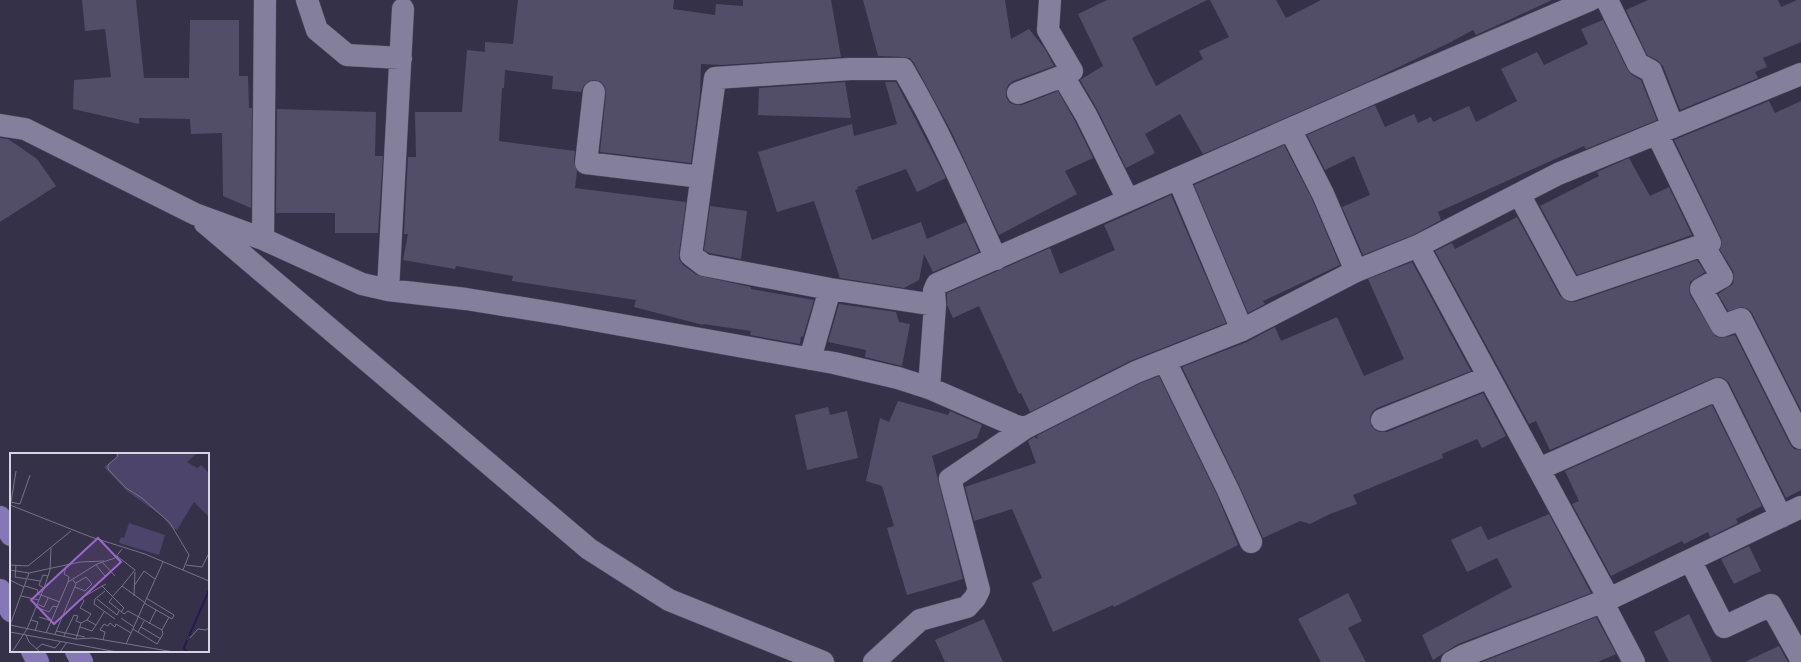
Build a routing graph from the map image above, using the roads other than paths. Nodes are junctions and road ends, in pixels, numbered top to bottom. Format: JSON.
{"nodes":[{"id":1,"x":265,"y":0,"type":"edge"},
{"id":2,"x":307,"y":0,"type":"edge"},
{"id":3,"x":1050,"y":0,"type":"edge"},
{"id":4,"x":1590,"y":0,"type":"edge"},
{"id":5,"x":1607,"y":0,"type":"edge"},
{"id":6,"x":403,"y":9,"type":"dead end"},
{"id":7,"x":401,"y":58,"type":"junction"},
{"id":8,"x":1063,"y":76,"type":"junction"},
{"id":9,"x":1800,"y":78,"type":"edge"},
{"id":10,"x":594,"y":92,"type":"dead end"},
{"id":11,"x":1018,"y":93,"type":"dead end"},
{"id":12,"x":0,"y":125,"type":"edge"},
{"id":13,"x":1290,"y":129,"type":"junction"},
{"id":14,"x":1665,"y":130,"type":"junction"},
{"id":15,"x":701,"y":177,"type":"junction"},
{"id":16,"x":1178,"y":178,"type":"junction"},
{"id":17,"x":1519,"y":194,"type":"junction"},
{"id":18,"x":1128,"y":200,"type":"junction"},
{"id":19,"x":195,"y":214,"type":"junction"},
{"id":20,"x":263,"y":238,"type":"junction"},
{"id":21,"x":1702,"y":245,"type":"junction"},
{"id":22,"x":1418,"y":246,"type":"junction"},
{"id":23,"x":996,"y":259,"type":"junction"},
{"id":24,"x":1356,"y":272,"type":"junction"},
{"id":25,"x":830,"y":289,"type":"junction"},
{"id":26,"x":388,"y":290,"type":"junction"},
{"id":27,"x":935,"y":305,"type":"junction"},
{"id":28,"x":1242,"y":330,"type":"junction"},
{"id":29,"x":810,"y":358,"type":"junction"},
{"id":30,"x":1165,"y":361,"type":"junction"},
{"id":31,"x":1489,"y":377,"type":"junction"},
{"id":32,"x":929,"y":388,"type":"junction"},
{"id":33,"x":1382,"y":420,"type":"dead end"},
{"id":34,"x":1025,"y":428,"type":"junction"},
{"id":35,"x":1801,"y":438,"type":"edge"},
{"id":36,"x":1539,"y":469,"type":"junction"},
{"id":37,"x":1801,"y":507,"type":"edge"},
{"id":38,"x":0,"y":517,"type":"edge"},
{"id":39,"x":1781,"y":517,"type":"junction"},
{"id":40,"x":10,"y":533,"type":"edge"},
{"id":41,"x":1251,"y":542,"type":"dead end"},
{"id":42,"x":1690,"y":560,"type":"junction"},
{"id":43,"x":0,"y":590,"type":"edge"},
{"id":44,"x":1605,"y":600,"type":"junction"},
{"id":45,"x":10,"y":609,"type":"edge"},
{"id":46,"x":33,"y":652,"type":"edge"},
{"id":47,"x":77,"y":652,"type":"edge"},
{"id":48,"x":1801,"y":659,"type":"edge"},
{"id":49,"x":1460,"y":660,"type":"edge"},
{"id":50,"x":38,"y":662,"type":"edge"},
{"id":51,"x":82,"y":662,"type":"edge"},
{"id":52,"x":823,"y":662,"type":"edge"},
{"id":53,"x":874,"y":662,"type":"edge"},
{"id":54,"x":1634,"y":662,"type":"edge"}],
"edges":[{"from":1,"to":20,"type":"street"},
{"from":2,"to":7,"type":"street"},
{"from":3,"to":8,"type":"street"},
{"from":4,"to":13,"type":"street"},
{"from":5,"to":14,"type":"street"},
{"from":6,"to":7,"type":"street"},
{"from":7,"to":26,"type":"street"},
{"from":8,"to":11,"type":"street"},
{"from":8,"to":18,"type":"street"},
{"from":9,"to":14,"type":"street"},
{"from":10,"to":15,"type":"street"},
{"from":12,"to":19,"type":"street"},
{"from":13,"to":16,"type":"street"},
{"from":13,"to":24,"type":"street"},
{"from":14,"to":17,"type":"street"},
{"from":14,"to":21,"type":"street"},
{"from":15,"to":23,"type":"street"},
{"from":15,"to":25,"type":"street"},
{"from":16,"to":18,"type":"street"},
{"from":16,"to":28,"type":"street"},
{"from":17,"to":21,"type":"street"},
{"from":17,"to":22,"type":"street"},
{"from":18,"to":23,"type":"street"},
{"from":19,"to":20,"type":"street"},
{"from":19,"to":52,"type":"street"},
{"from":20,"to":26,"type":"street"},
{"from":21,"to":35,"type":"street"},
{"from":22,"to":24,"type":"street"},
{"from":22,"to":31,"type":"street"},
{"from":23,"to":27,"type":"street"},
{"from":24,"to":28,"type":"street"},
{"from":25,"to":27,"type":"street"},
{"from":25,"to":29,"type":"street"},
{"from":26,"to":29,"type":"street"},
{"from":27,"to":32,"type":"street"},
{"from":28,"to":30,"type":"street"},
{"from":29,"to":32,"type":"street"},
{"from":30,"to":34,"type":"street"},
{"from":30,"to":41,"type":"street"},
{"from":31,"to":33,"type":"street"},
{"from":31,"to":36,"type":"street"},
{"from":32,"to":34,"type":"street"},
{"from":34,"to":53,"type":"street"},
{"from":36,"to":39,"type":"street"},
{"from":36,"to":44,"type":"street"},
{"from":37,"to":39,"type":"street"},
{"from":38,"to":40,"type":"main road"},
{"from":39,"to":42,"type":"street"},
{"from":42,"to":44,"type":"street"},
{"from":42,"to":48,"type":"street"},
{"from":43,"to":45,"type":"main road"},
{"from":44,"to":49,"type":"street"},
{"from":44,"to":54,"type":"street"},
{"from":46,"to":50,"type":"main road"},
{"from":47,"to":51,"type":"main road"}]}
